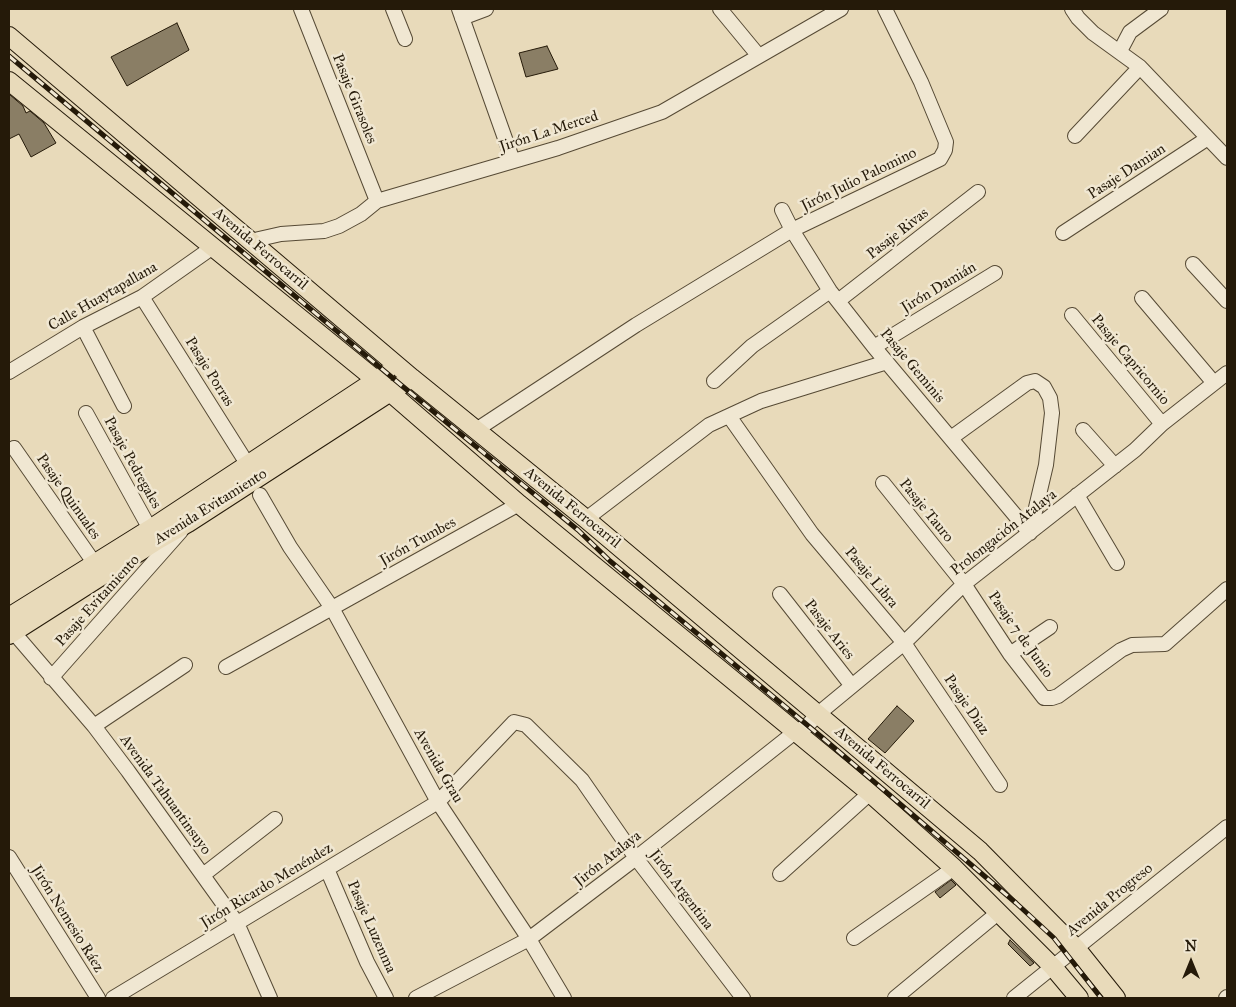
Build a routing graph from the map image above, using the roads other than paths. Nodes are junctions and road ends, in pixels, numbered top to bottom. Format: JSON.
{"nodes":[{"id":1,"x":301,"y":9,"type":"edge"},
{"id":2,"x":393,"y":9,"type":"edge"},
{"id":3,"x":486,"y":9,"type":"edge"},
{"id":4,"x":720,"y":9,"type":"edge"},
{"id":5,"x":841,"y":9,"type":"edge"},
{"id":6,"x":885,"y":9,"type":"edge"},
{"id":7,"x":1072,"y":9,"type":"edge"},
{"id":8,"x":1161,"y":9,"type":"edge"},
{"id":9,"x":460,"y":13,"type":"edge"},
{"id":10,"x":9,"y":36,"type":"edge"},
{"id":11,"x":405,"y":39,"type":"dead end"},
{"id":12,"x":1120,"y":51,"type":"junction"},
{"id":13,"x":758,"y":55,"type":"junction"},
{"id":14,"x":1140,"y":67,"type":"junction"},
{"id":15,"x":9,"y":81,"type":"edge"},
{"id":16,"x":1075,"y":136,"type":"dead end"},
{"id":17,"x":1208,"y":138,"type":"junction"},
{"id":18,"x":1227,"y":158,"type":"edge"},
{"id":19,"x":513,"y":161,"type":"junction"},
{"id":20,"x":978,"y":192,"type":"dead end"},
{"id":21,"x":377,"y":201,"type":"junction"},
{"id":22,"x":782,"y":210,"type":"dead end"},
{"id":23,"x":792,"y":230,"type":"junction"},
{"id":24,"x":1063,"y":234,"type":"dead end"},
{"id":25,"x":250,"y":240,"type":"junction"},
{"id":26,"x":213,"y":247,"type":"junction"},
{"id":27,"x":1192,"y":264,"type":"dead end"},
{"id":28,"x":994,"y":273,"type":"dead end"},
{"id":29,"x":142,"y":296,"type":"junction"},
{"id":30,"x":834,"y":296,"type":"junction"},
{"id":31,"x":1142,"y":298,"type":"dead end"},
{"id":32,"x":1227,"y":301,"type":"edge"},
{"id":33,"x":1072,"y":316,"type":"dead end"},
{"id":34,"x":83,"y":327,"type":"junction"},
{"id":35,"x":874,"y":347,"type":"junction"},
{"id":36,"x":886,"y":362,"type":"junction"},
{"id":37,"x":398,"y":366,"type":"junction"},
{"id":38,"x":9,"y":372,"type":"edge"},
{"id":39,"x":1227,"y":373,"type":"edge"},
{"id":40,"x":412,"y":378,"type":"junction"},
{"id":41,"x":376,"y":380,"type":"junction"},
{"id":42,"x":714,"y":381,"type":"dead end"},
{"id":43,"x":1214,"y":383,"type":"junction"},
{"id":44,"x":390,"y":393,"type":"junction"},
{"id":45,"x":124,"y":406,"type":"dead end"},
{"id":46,"x":86,"y":413,"type":"dead end"},
{"id":47,"x":729,"y":416,"type":"junction"},
{"id":48,"x":1162,"y":424,"type":"junction"},
{"id":49,"x":476,"y":430,"type":"junction"},
{"id":50,"x":1083,"y":430,"type":"dead end"},
{"id":51,"x":951,"y":438,"type":"junction"},
{"id":52,"x":14,"y":448,"type":"dead end"},
{"id":53,"x":248,"y":465,"type":"junction"},
{"id":54,"x":1115,"y":466,"type":"junction"},
{"id":55,"x":882,"y":482,"type":"dead end"},
{"id":56,"x":260,"y":496,"type":"dead end"},
{"id":57,"x":1077,"y":496,"type":"junction"},
{"id":58,"x":519,"y":504,"type":"junction"},
{"id":59,"x":586,"y":519,"type":"junction"},
{"id":60,"x":188,"y":523,"type":"junction"},
{"id":61,"x":150,"y":529,"type":"junction"},
{"id":62,"x":1030,"y":533,"type":"junction"},
{"id":63,"x":1118,"y":563,"type":"dead end"},
{"id":64,"x":95,"y":564,"type":"junction"},
{"id":65,"x":964,"y":584,"type":"junction"},
{"id":66,"x":1227,"y":589,"type":"edge"},
{"id":67,"x":780,"y":594,"type":"dead end"},
{"id":68,"x":332,"y":608,"type":"junction"},
{"id":69,"x":1050,"y":627,"type":"dead end"},
{"id":70,"x":10,"y":628,"type":"edge"},
{"id":71,"x":904,"y":643,"type":"junction"},
{"id":72,"x":1010,"y":654,"type":"junction"},
{"id":73,"x":184,"y":666,"type":"dead end"},
{"id":74,"x":226,"y":667,"type":"dead end"},
{"id":75,"x":51,"y":678,"type":"junction"},
{"id":76,"x":852,"y":686,"type":"junction"},
{"id":77,"x":510,"y":724,"type":"joint"},
{"id":78,"x":807,"y":724,"type":"junction"},
{"id":79,"x":94,"y":726,"type":"junction"},
{"id":80,"x":1000,"y":785,"type":"dead end"},
{"id":81,"x":870,"y":793,"type":"junction"},
{"id":82,"x":438,"y":802,"type":"junction"},
{"id":83,"x":275,"y":819,"type":"dead end"},
{"id":84,"x":1227,"y":827,"type":"edge"},
{"id":85,"x":9,"y":857,"type":"edge"},
{"id":86,"x":636,"y":858,"type":"junction"},
{"id":87,"x":954,"y":868,"type":"junction"},
{"id":88,"x":327,"y":869,"type":"junction"},
{"id":89,"x":780,"y":874,"type":"dead end"},
{"id":90,"x":203,"y":875,"type":"junction"},
{"id":91,"x":998,"y":912,"type":"junction"},
{"id":92,"x":237,"y":923,"type":"junction"},
{"id":93,"x":854,"y":938,"type":"dead end"},
{"id":94,"x":529,"y":939,"type":"junction"},
{"id":95,"x":1076,"y":948,"type":"junction"},
{"id":96,"x":1053,"y":967,"type":"junction"},
{"id":97,"x":98,"y":998,"type":"edge"},
{"id":98,"x":113,"y":998,"type":"edge"},
{"id":99,"x":270,"y":998,"type":"edge"},
{"id":100,"x":386,"y":998,"type":"edge"},
{"id":101,"x":416,"y":998,"type":"edge"},
{"id":102,"x":564,"y":998,"type":"edge"},
{"id":103,"x":743,"y":998,"type":"edge"},
{"id":104,"x":895,"y":998,"type":"edge"},
{"id":105,"x":1014,"y":998,"type":"edge"},
{"id":106,"x":1079,"y":998,"type":"edge"},
{"id":107,"x":1116,"y":998,"type":"edge"}],
"edges":[{"from":1,"to":21,"type":"street","name":"Pasaje Girasoles"},
{"from":2,"to":11,"type":"street"},
{"from":3,"to":9,"type":"street"},
{"from":4,"to":13,"type":"street"},
{"from":5,"to":13,"type":"street","name":"Jirón La Merced"},
{"from":6,"to":23,"type":"street","name":"Jirón Julio Palomino"},
{"from":7,"to":12,"type":"street"},
{"from":8,"to":12,"type":"street"},
{"from":9,"to":19,"type":"street"},
{"from":10,"to":25,"type":"main road","name":"Avenida Ferrocarril"},
{"from":12,"to":14,"type":"street"},
{"from":13,"to":19,"type":"street","name":"Jirón La Merced"},
{"from":14,"to":16,"type":"street"},
{"from":14,"to":17,"type":"street"},
{"from":15,"to":26,"type":"main road","name":"Avenida Ferrocarril"},
{"from":17,"to":18,"type":"street"},
{"from":17,"to":24,"type":"street","name":"Pasaje Damian"},
{"from":19,"to":21,"type":"street","name":"Jirón La Merced"},
{"from":20,"to":30,"type":"street","name":"Pasaje Rivas"},
{"from":21,"to":25,"type":"street","name":"Jirón La Merced"},
{"from":22,"to":23,"type":"street","name":"Pasaje Geminis"},
{"from":23,"to":30,"type":"street","name":"Pasaje Geminis"},
{"from":23,"to":49,"type":"street","name":"Jirón Julio Palomino"},
{"from":25,"to":37,"type":"main road","name":"Avenida Ferrocarril"},
{"from":26,"to":29,"type":"street","name":"Calle Huaytapallana"},
{"from":26,"to":41,"type":"main road","name":"Avenida Ferrocarril"},
{"from":27,"to":32,"type":"street"},
{"from":28,"to":35,"type":"street","name":"Jirón Damián"},
{"from":29,"to":34,"type":"street","name":"Calle Huaytapallana"},
{"from":29,"to":53,"type":"street","name":"Pasaje Porras"},
{"from":30,"to":35,"type":"street","name":"Pasaje Geminis"},
{"from":30,"to":42,"type":"street","name":"Pasaje Rivas"},
{"from":31,"to":43,"type":"street"},
{"from":33,"to":48,"type":"street","name":"Pasaje Capricornio"},
{"from":34,"to":38,"type":"street","name":"Calle Huaytapallana"},
{"from":34,"to":45,"type":"street"},
{"from":35,"to":36,"type":"street","name":"Pasaje Geminis"},
{"from":36,"to":47,"type":"street"},
{"from":36,"to":51,"type":"street","name":"Pasaje Geminis"},
{"from":37,"to":40,"type":"main road","name":"Avenida Ferrocarril"},
{"from":37,"to":41,"type":"main road","name":"Avenida Evitamiento"},
{"from":39,"to":43,"type":"street","name":"Prolongación Atalaya"},
{"from":40,"to":44,"type":"main road","name":"Avenida Evitamiento"},
{"from":40,"to":49,"type":"main road","name":"Avenida Ferrocarril"},
{"from":41,"to":44,"type":"main road","name":"Avenida Ferrocarril"},
{"from":41,"to":53,"type":"main road","name":"Avenida Evitamiento"},
{"from":43,"to":48,"type":"street","name":"Prolongación Atalaya"},
{"from":44,"to":58,"type":"main road","name":"Avenida Ferrocarril"},
{"from":44,"to":60,"type":"main road","name":"Avenida Evitamiento"},
{"from":46,"to":61,"type":"street","name":"Pasaje Pedregales"},
{"from":47,"to":59,"type":"street"},
{"from":47,"to":71,"type":"street","name":"Pasaje Libra"},
{"from":48,"to":54,"type":"street","name":"Prolongación Atalaya"},
{"from":49,"to":59,"type":"main road","name":"Avenida Ferrocarril"},
{"from":50,"to":54,"type":"street"},
{"from":51,"to":62,"type":"street","name":"Pasaje Geminis"},
{"from":51,"to":62,"type":"street"},
{"from":52,"to":64,"type":"street","name":"Pasaje Quinuales"},
{"from":53,"to":61,"type":"main road","name":"Avenida Evitamiento"},
{"from":54,"to":57,"type":"street","name":"Prolongación Atalaya"},
{"from":55,"to":65,"type":"street","name":"Pasaje Tauro"},
{"from":56,"to":68,"type":"street","name":"Avenida Grau"},
{"from":57,"to":62,"type":"street","name":"Prolongación Atalaya"},
{"from":57,"to":63,"type":"street"},
{"from":58,"to":68,"type":"street","name":"Jirón Tumbes"},
{"from":58,"to":78,"type":"main road","name":"Avenida Ferrocarril"},
{"from":59,"to":78,"type":"main road","name":"Avenida Ferrocarril"},
{"from":60,"to":70,"type":"main road","name":"Avenida Evitamiento"},
{"from":60,"to":75,"type":"street","name":"Pasaje Evitamiento"},
{"from":61,"to":64,"type":"main road","name":"Avenida Evitamiento"},
{"from":62,"to":65,"type":"street","name":"Prolongación Atalaya"},
{"from":64,"to":70,"type":"main road","name":"Avenida Evitamiento"},
{"from":65,"to":71,"type":"street","name":"Prolongación Atalaya"},
{"from":65,"to":72,"type":"street","name":"Pasaje 7 de Junio"},
{"from":66,"to":72,"type":"street","name":"Pasaje 7 de Junio"},
{"from":67,"to":76,"type":"street","name":"Pasaje Aries"},
{"from":68,"to":74,"type":"street","name":"Jirón Tumbes"},
{"from":68,"to":82,"type":"street","name":"Avenida Grau"},
{"from":69,"to":72,"type":"street"},
{"from":70,"to":75,"type":"street","name":"Avenida Tahuantinsuyo"},
{"from":71,"to":76,"type":"street","name":"Prolongación Atalaya"},
{"from":71,"to":80,"type":"street","name":"Pasaje Diaz"},
{"from":73,"to":79,"type":"street"},
{"from":75,"to":79,"type":"street","name":"Avenida Tahuantinsuyo"},
{"from":76,"to":78,"type":"street","name":"Prolongación Atalaya"},
{"from":77,"to":82,"type":"street","name":"Jirón Ricardo Menéndez"},
{"from":77,"to":86,"type":"street","name":"Jirón Argentina"},
{"from":78,"to":81,"type":"main road","name":"Avenida Ferrocarril"},
{"from":78,"to":86,"type":"street","name":"Jirón Atalaya"},
{"from":78,"to":95,"type":"main road","name":"Avenida Ferrocarril"},
{"from":79,"to":90,"type":"street","name":"Avenida Tahuantinsuyo"},
{"from":81,"to":87,"type":"main road","name":"Avenida Ferrocarril"},
{"from":81,"to":89,"type":"street"},
{"from":82,"to":88,"type":"street","name":"Jirón Ricardo Menéndez"},
{"from":82,"to":94,"type":"street","name":"Avenida Grau"},
{"from":83,"to":90,"type":"street"},
{"from":84,"to":95,"type":"street","name":"Avenida Progreso"},
{"from":85,"to":97,"type":"street","name":"Jirón Nemesio Ráez"},
{"from":86,"to":94,"type":"street","name":"Jirón Atalaya"},
{"from":86,"to":103,"type":"street","name":"Jirón Argentina"},
{"from":87,"to":91,"type":"main road","name":"Avenida Ferrocarril"},
{"from":87,"to":93,"type":"street"},
{"from":88,"to":92,"type":"street","name":"Jirón Ricardo Menéndez"},
{"from":88,"to":100,"type":"street","name":"Pasaje Luzenma"},
{"from":90,"to":92,"type":"street","name":"Avenida Tahuantinsuyo"},
{"from":91,"to":96,"type":"main road","name":"Avenida Ferrocarril"},
{"from":91,"to":104,"type":"street"},
{"from":92,"to":98,"type":"street","name":"Jirón Ricardo Menéndez"},
{"from":92,"to":99,"type":"street","name":"Avenida Tahuantinsuyo"},
{"from":94,"to":101,"type":"street","name":"Jirón Atalaya"},
{"from":94,"to":102,"type":"street","name":"Avenida Grau"},
{"from":95,"to":96,"type":"street","name":"Avenida Progreso"},
{"from":95,"to":107,"type":"main road","name":"Avenida Ferrocarril"},
{"from":96,"to":105,"type":"street","name":"Avenida Progreso"},
{"from":96,"to":106,"type":"main road","name":"Avenida Ferrocarril"}]}
